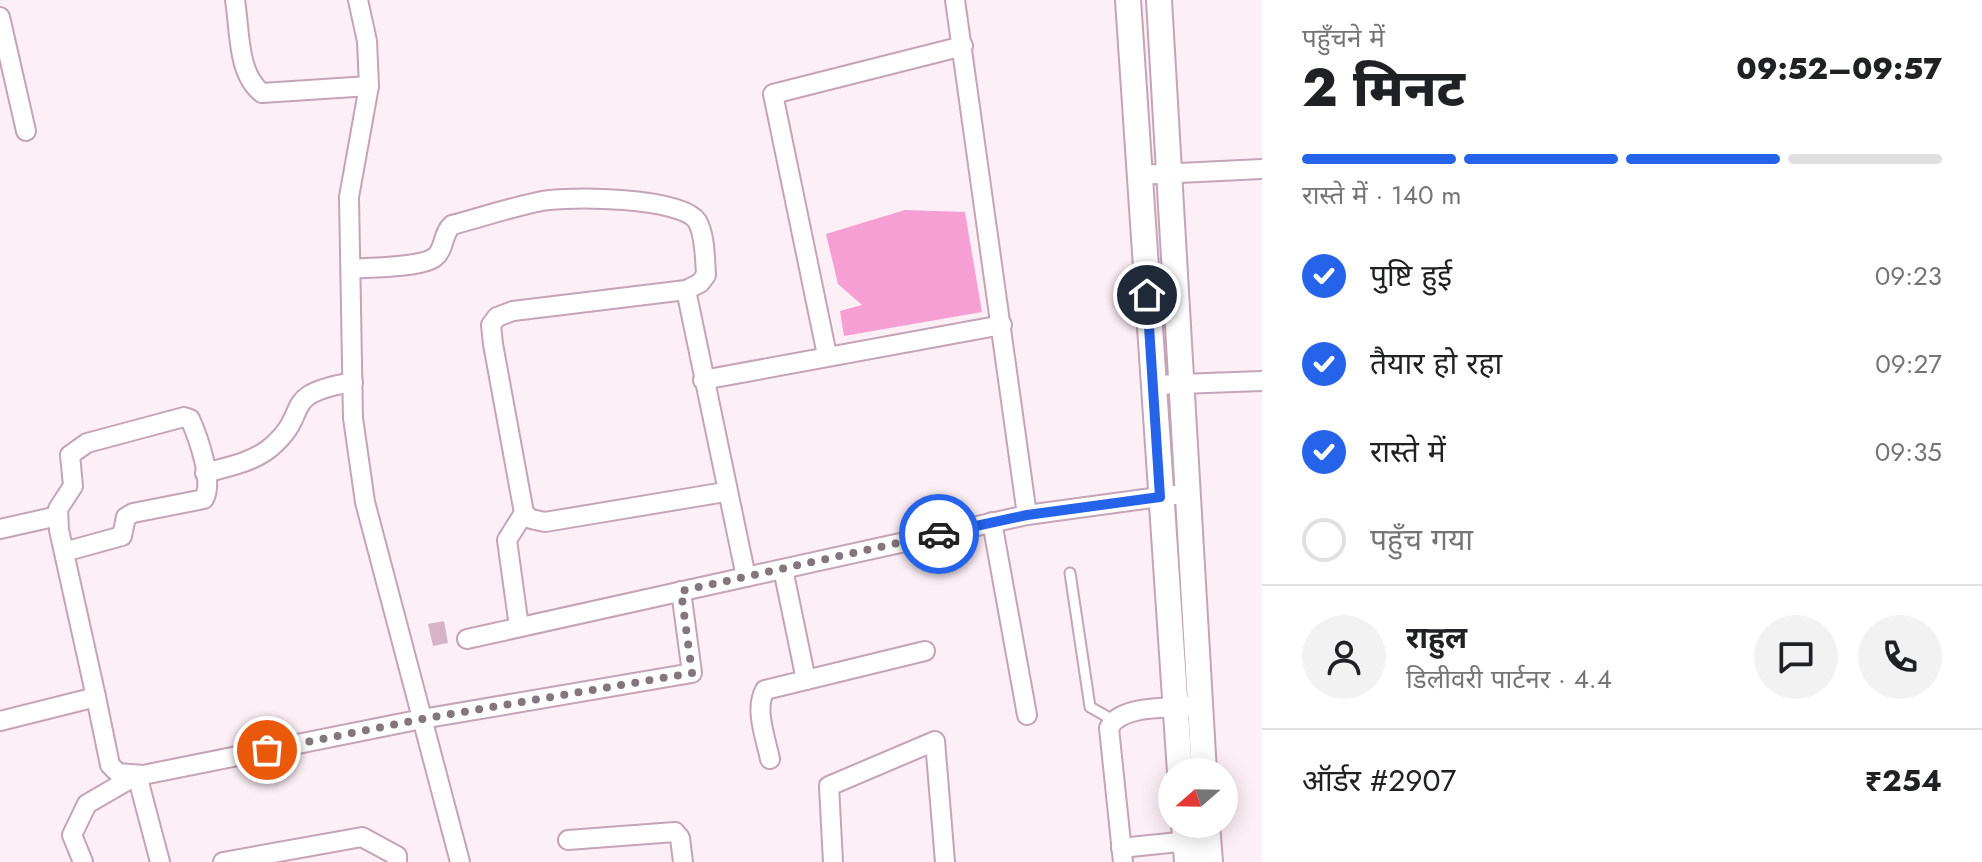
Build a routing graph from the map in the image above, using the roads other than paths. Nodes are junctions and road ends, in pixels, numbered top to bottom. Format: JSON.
{"nodes":[{"id":1,"x":235,"y":0,"type":"edge"},
{"id":2,"x":358,"y":0,"type":"edge"},
{"id":3,"x":955,"y":0,"type":"edge"},
{"id":4,"x":1128,"y":0,"type":"edge"},
{"id":5,"x":1159,"y":0,"type":"edge"},
{"id":6,"x":0,"y":17,"type":"edge"},
{"id":7,"x":963,"y":46,"type":"junction"},
{"id":8,"x":369,"y":86,"type":"junction"},
{"id":9,"x":26,"y":131,"type":"dead end"},
{"id":10,"x":1262,"y":169,"type":"edge"},
{"id":11,"x":1138,"y":175,"type":"junction"},
{"id":12,"x":1169,"y":175,"type":"junction"},
{"id":13,"x":353,"y":269,"type":"junction"},
{"id":14,"x":686,"y":290,"type":"junction"},
{"id":15,"x":1002,"y":325,"type":"junction"},
{"id":16,"x":827,"y":355,"type":"junction"},
{"id":17,"x":703,"y":380,"type":"junction"},
{"id":18,"x":1262,"y":381,"type":"edge"},
{"id":19,"x":353,"y":382,"type":"junction"},
{"id":20,"x":1182,"y":384,"type":"junction"},
{"id":21,"x":1153,"y":385,"type":"junction"},
{"id":22,"x":205,"y":473,"type":"junction"},
{"id":23,"x":725,"y":492,"type":"junction"},
{"id":24,"x":1187,"y":493,"type":"junction"},
{"id":25,"x":1160,"y":497,"type":"junction"},
{"id":26,"x":524,"y":513,"type":"junction"},
{"id":27,"x":1027,"y":515,"type":"junction"},
{"id":28,"x":58,"y":516,"type":"junction"},
{"id":29,"x":992,"y":522,"type":"junction"},
{"id":30,"x":0,"y":529,"type":"edge"},
{"id":31,"x":64,"y":552,"type":"junction"},
{"id":32,"x":783,"y":569,"type":"junction"},
{"id":33,"x":1070,"y":573,"type":"dead end"},
{"id":34,"x":746,"y":577,"type":"junction"},
{"id":35,"x":681,"y":591,"type":"junction"},
{"id":36,"x":519,"y":627,"type":"junction"},
{"id":37,"x":467,"y":639,"type":"dead end"},
{"id":38,"x":925,"y":651,"type":"dead end"},
{"id":39,"x":806,"y":680,"type":"junction"},
{"id":40,"x":96,"y":697,"type":"junction"},
{"id":41,"x":1187,"y":707,"type":"junction"},
{"id":42,"x":1027,"y":715,"type":"dead end"},
{"id":43,"x":422,"y":719,"type":"junction"},
{"id":44,"x":1113,"y":720,"type":"junction"},
{"id":45,"x":0,"y":721,"type":"edge"},
{"id":46,"x":1182,"y":758,"type":"edge"},
{"id":47,"x":1200,"y":758,"type":"edge"},
{"id":48,"x":770,"y":759,"type":"dead end"},
{"id":49,"x":137,"y":775,"type":"junction"},
{"id":50,"x":568,"y":840,"type":"dead end"},
{"id":51,"x":1197,"y":842,"type":"edge"},
{"id":52,"x":1122,"y":855,"type":"edge"},
{"id":53,"x":83,"y":862,"type":"edge"},
{"id":54,"x":160,"y":862,"type":"edge"},
{"id":55,"x":223,"y":862,"type":"edge"},
{"id":56,"x":397,"y":862,"type":"edge"},
{"id":57,"x":460,"y":862,"type":"edge"},
{"id":58,"x":683,"y":862,"type":"edge"},
{"id":59,"x":833,"y":862,"type":"edge"},
{"id":60,"x":945,"y":862,"type":"edge"}],
"edges":[{"from":1,"to":8,"type":"street"},
{"from":2,"to":8,"type":"street"},
{"from":3,"to":7,"type":"street"},
{"from":4,"to":11,"type":"street"},
{"from":5,"to":12,"type":"street"},
{"from":6,"to":9,"type":"street"},
{"from":7,"to":15,"type":"street"},
{"from":7,"to":16,"type":"street"},
{"from":8,"to":13,"type":"street"},
{"from":10,"to":12,"type":"street"},
{"from":11,"to":12,"type":"street"},
{"from":11,"to":21,"type":"street"},
{"from":12,"to":20,"type":"street"},
{"from":13,"to":14,"type":"street"},
{"from":13,"to":19,"type":"street"},
{"from":14,"to":17,"type":"street"},
{"from":14,"to":26,"type":"street"},
{"from":15,"to":16,"type":"street"},
{"from":15,"to":27,"type":"street"},
{"from":16,"to":17,"type":"street"},
{"from":17,"to":23,"type":"street"},
{"from":18,"to":20,"type":"street"},
{"from":19,"to":22,"type":"street"},
{"from":19,"to":43,"type":"street"},
{"from":20,"to":21,"type":"street"},
{"from":20,"to":24,"type":"street"},
{"from":21,"to":25,"type":"street"},
{"from":22,"to":28,"type":"street"},
{"from":22,"to":31,"type":"street"},
{"from":23,"to":26,"type":"street"},
{"from":23,"to":34,"type":"street"},
{"from":24,"to":25,"type":"street"},
{"from":24,"to":41,"type":"street"},
{"from":25,"to":27,"type":"street"},
{"from":25,"to":41,"type":"street"},
{"from":26,"to":36,"type":"street"},
{"from":27,"to":29,"type":"street"},
{"from":28,"to":30,"type":"street"},
{"from":28,"to":31,"type":"street"},
{"from":29,"to":32,"type":"street"},
{"from":29,"to":42,"type":"street"},
{"from":31,"to":40,"type":"street"},
{"from":32,"to":34,"type":"street"},
{"from":32,"to":39,"type":"street"},
{"from":33,"to":44,"type":"lane"},
{"from":34,"to":35,"type":"street"},
{"from":35,"to":36,"type":"street"},
{"from":35,"to":43,"type":"street"},
{"from":36,"to":37,"type":"street"},
{"from":38,"to":39,"type":"street"},
{"from":39,"to":48,"type":"street"},
{"from":40,"to":45,"type":"street"},
{"from":40,"to":49,"type":"street"},
{"from":41,"to":44,"type":"street"},
{"from":41,"to":46,"type":"street"},
{"from":41,"to":47,"type":"street"},
{"from":43,"to":49,"type":"street"},
{"from":43,"to":57,"type":"street"},
{"from":44,"to":52,"type":"street"},
{"from":49,"to":53,"type":"street"},
{"from":49,"to":54,"type":"street"},
{"from":50,"to":58,"type":"street"},
{"from":51,"to":52,"type":"street"},
{"from":55,"to":56,"type":"street"},
{"from":59,"to":60,"type":"street"}]}
